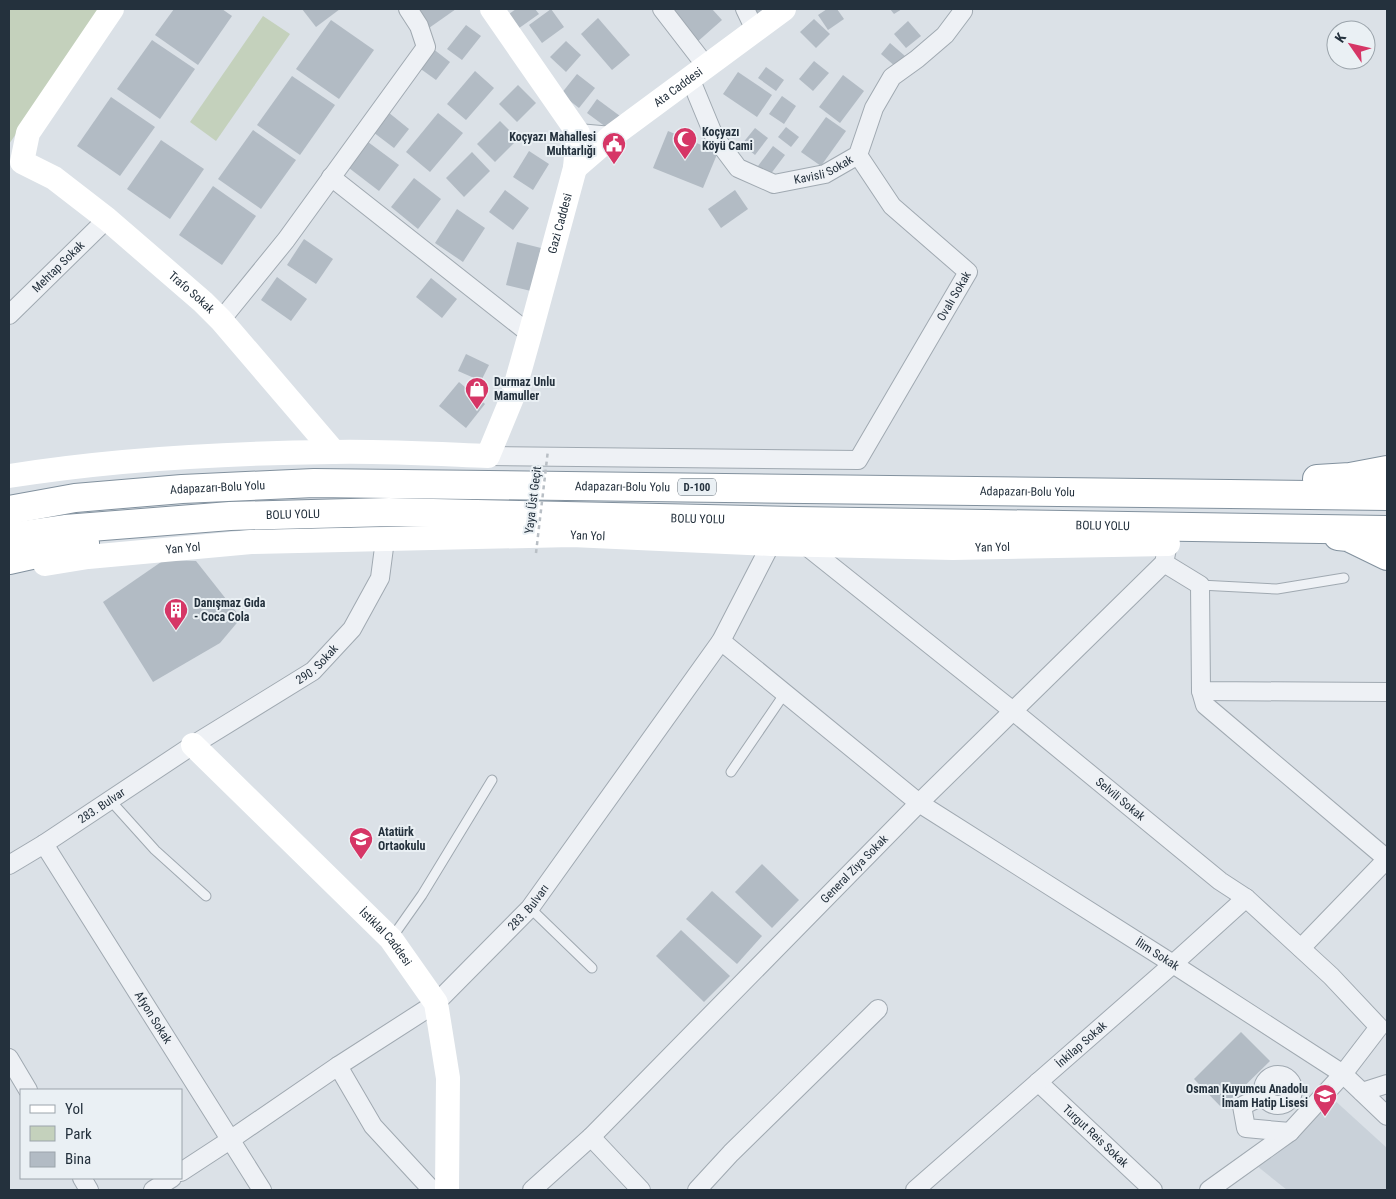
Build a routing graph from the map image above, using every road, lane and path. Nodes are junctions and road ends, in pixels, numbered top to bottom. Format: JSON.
{"nodes":[{"id":1,"x":112,"y":9,"type":"edge"},
{"id":2,"x":408,"y":9,"type":"edge"},
{"id":3,"x":492,"y":9,"type":"edge"},
{"id":4,"x":662,"y":9,"type":"edge"},
{"id":5,"x":745,"y":9,"type":"edge"},
{"id":6,"x":784,"y":9,"type":"edge"},
{"id":7,"x":962,"y":9,"type":"edge"},
{"id":8,"x":755,"y":30,"type":"junction"},
{"id":9,"x":698,"y":72,"type":"junction"},
{"id":10,"x":578,"y":133,"type":"junction"},
{"id":11,"x":612,"y":136,"type":"junction"},
{"id":12,"x":858,"y":155,"type":"junction"},
{"id":13,"x":15,"y":163,"type":"edge"},
{"id":14,"x":575,"y":168,"type":"junction"},
{"id":15,"x":331,"y":177,"type":"junction"},
{"id":16,"x":107,"y":219,"type":"junction"},
{"id":17,"x":9,"y":315,"type":"edge"},
{"id":18,"x":221,"y":320,"type":"junction"},
{"id":19,"x":530,"y":334,"type":"junction"},
{"id":20,"x":548,"y":450,"type":"dead end"},
{"id":21,"x":334,"y":452,"type":"junction"},
{"id":22,"x":488,"y":456,"type":"junction"},
{"id":23,"x":1387,"y":470,"type":"edge"},
{"id":24,"x":9,"y":476,"type":"edge"},
{"id":25,"x":314,"y":483,"type":"junction"},
{"id":26,"x":9,"y":491,"type":"edge"},
{"id":27,"x":1164,"y":493,"type":"junction"},
{"id":28,"x":1387,"y":496,"type":"edge"},
{"id":29,"x":9,"y":510,"type":"edge"},
{"id":30,"x":230,"y":516,"type":"junction"},
{"id":31,"x":1280,"y":529,"type":"junction"},
{"id":32,"x":1387,"y":530,"type":"edge"},
{"id":33,"x":9,"y":537,"type":"edge"},
{"id":34,"x":385,"y":540,"type":"junction"},
{"id":35,"x":771,"y":544,"type":"junction"},
{"id":36,"x":804,"y":545,"type":"junction"},
{"id":37,"x":536,"y":553,"type":"dead end"},
{"id":38,"x":1166,"y":553,"type":"junction"},
{"id":39,"x":1387,"y":556,"type":"edge"},
{"id":40,"x":9,"y":560,"type":"edge"},
{"id":41,"x":9,"y":570,"type":"edge"},
{"id":42,"x":1344,"y":578,"type":"dead end"},
{"id":43,"x":1200,"y":586,"type":"junction"},
{"id":44,"x":721,"y":641,"type":"junction"},
{"id":45,"x":1201,"y":691,"type":"junction"},
{"id":46,"x":1387,"y":692,"type":"edge"},
{"id":47,"x":785,"y":694,"type":"junction"},
{"id":48,"x":1013,"y":711,"type":"junction"},
{"id":49,"x":193,"y":745,"type":"junction"},
{"id":50,"x":731,"y":772,"type":"dead end"},
{"id":51,"x":492,"y":780,"type":"dead end"},
{"id":52,"x":110,"y":800,"type":"junction"},
{"id":53,"x":919,"y":804,"type":"junction"},
{"id":54,"x":44,"y":844,"type":"junction"},
{"id":55,"x":1387,"y":859,"type":"edge"},
{"id":56,"x":9,"y":866,"type":"edge"},
{"id":57,"x":206,"y":896,"type":"dead end"},
{"id":58,"x":1246,"y":898,"type":"junction"},
{"id":59,"x":530,"y":908,"type":"junction"},
{"id":60,"x":391,"y":939,"type":"junction"},
{"id":61,"x":1301,"y":948,"type":"junction"},
{"id":62,"x":1173,"y":964,"type":"junction"},
{"id":63,"x":592,"y":968,"type":"dead end"},
{"id":64,"x":436,"y":1003,"type":"junction"},
{"id":65,"x":878,"y":1009,"type":"dead end"},
{"id":66,"x":1383,"y":1023,"type":"edge"},
{"id":67,"x":9,"y":1058,"type":"edge"},
{"id":68,"x":338,"y":1066,"type":"junction"},
{"id":69,"x":1343,"y":1074,"type":"junction"},
{"id":70,"x":1038,"y":1082,"type":"junction"},
{"id":71,"x":1387,"y":1084,"type":"edge"},
{"id":72,"x":27,"y":1089,"type":"edge"},
{"id":73,"x":1362,"y":1092,"type":"junction"},
{"id":74,"x":1387,"y":1116,"type":"edge"},
{"id":75,"x":1267,"y":1130,"type":"junction"},
{"id":76,"x":1290,"y":1132,"type":"junction"},
{"id":77,"x":591,"y":1137,"type":"junction"},
{"id":78,"x":230,"y":1140,"type":"junction"},
{"id":79,"x":182,"y":1171,"type":"edge"},
{"id":80,"x":83,"y":1179,"type":"edge"},
{"id":81,"x":170,"y":1179,"type":"edge"},
{"id":82,"x":90,"y":1190,"type":"edge"},
{"id":83,"x":153,"y":1190,"type":"edge"},
{"id":84,"x":262,"y":1190,"type":"edge"},
{"id":85,"x":432,"y":1190,"type":"edge"},
{"id":86,"x":448,"y":1190,"type":"edge"},
{"id":87,"x":532,"y":1190,"type":"edge"},
{"id":88,"x":641,"y":1190,"type":"edge"},
{"id":89,"x":697,"y":1190,"type":"edge"},
{"id":90,"x":915,"y":1190,"type":"edge"},
{"id":91,"x":1153,"y":1190,"type":"edge"},
{"id":92,"x":1209,"y":1190,"type":"edge"}],
"edges":[{"from":1,"to":13,"type":"street"},
{"from":2,"to":15,"type":"street"},
{"from":3,"to":10,"type":"street"},
{"from":4,"to":9,"type":"street","name":"Kavisli Sokak"},
{"from":5,"to":8,"type":"street"},
{"from":6,"to":8,"type":"street","name":"Ata Caddesi"},
{"from":7,"to":12,"type":"street","name":"Kavisli Sokak"},
{"from":8,"to":9,"type":"street","name":"Ata Caddesi"},
{"from":9,"to":11,"type":"street","name":"Ata Caddesi"},
{"from":9,"to":12,"type":"street","name":"Kavisli Sokak"},
{"from":10,"to":11,"type":"street"},
{"from":10,"to":14,"type":"street","name":"Gazi Caddesi"},
{"from":11,"to":14,"type":"street","name":"Ata Caddesi"},
{"from":12,"to":22,"type":"street","name":"Ovalı Sokak"},
{"from":13,"to":16,"type":"street","name":"Trafo Sokak"},
{"from":14,"to":19,"type":"street","name":"Gazi Caddesi"},
{"from":15,"to":18,"type":"street"},
{"from":15,"to":19,"type":"street"},
{"from":16,"to":17,"type":"street","name":"Mehtap Sokak"},
{"from":16,"to":18,"type":"street","name":"Trafo Sokak"},
{"from":18,"to":21,"type":"street","name":"Trafo Sokak"},
{"from":19,"to":22,"type":"street","name":"Gazi Caddesi"},
{"from":20,"to":37,"type":"path","name":"Yaya Üst Geçit","bridge":true},
{"from":21,"to":22,"type":"street"},
{"from":21,"to":24,"type":"street"},
{"from":23,"to":27,"type":"highway"},
{"from":25,"to":26,"type":"highway"},
{"from":25,"to":27,"type":"highway","name":"Adapazarı-Bolu Yolu","number":"D-100"},
{"from":25,"to":29,"type":"highway","name":"Adapazarı-Bolu Yolu","number":"D-100"},
{"from":27,"to":28,"type":"highway","name":"Adapazarı-Bolu Yolu","number":"D-100"},
{"from":30,"to":31,"type":"highway","name":"BOLU YOLU"},
{"from":30,"to":33,"type":"highway","name":"BOLU YOLU"},
{"from":30,"to":40,"type":"highway"},
{"from":31,"to":32,"type":"highway","name":"BOLU YOLU"},
{"from":31,"to":39,"type":"highway"},
{"from":34,"to":35,"type":"street","name":"Yan Yol"},
{"from":34,"to":41,"type":"street","name":"Yan Yol"},
{"from":34,"to":49,"type":"street","name":"290. Sokak"},
{"from":35,"to":36,"type":"street","name":"Yan Yol"},
{"from":35,"to":44,"type":"street","name":"283. Bulvarı"},
{"from":36,"to":38,"type":"street","name":"Yan Yol"},
{"from":36,"to":48,"type":"street","name":"Selvili Sokak"},
{"from":38,"to":43,"type":"street"},
{"from":38,"to":48,"type":"street","name":"General Ziya Sokak"},
{"from":42,"to":43,"type":"lane"},
{"from":43,"to":45,"type":"street"},
{"from":44,"to":47,"type":"street","name":"İlim Sokak"},
{"from":44,"to":59,"type":"street","name":"283. Bulvarı"},
{"from":45,"to":46,"type":"street"},
{"from":45,"to":55,"type":"street"},
{"from":47,"to":50,"type":"lane"},
{"from":47,"to":53,"type":"street","name":"İlim Sokak"},
{"from":48,"to":53,"type":"street","name":"General Ziya Sokak"},
{"from":48,"to":58,"type":"street","name":"Selvili Sokak"},
{"from":49,"to":52,"type":"street","name":"283. Bulvar"},
{"from":49,"to":60,"type":"street","name":"İstiklal Caddesi"},
{"from":51,"to":60,"type":"lane"},
{"from":52,"to":54,"type":"street","name":"283. Bulvar"},
{"from":52,"to":57,"type":"lane"},
{"from":53,"to":62,"type":"street","name":"İlim Sokak"},
{"from":53,"to":77,"type":"street","name":"General Ziya Sokak"},
{"from":54,"to":56,"type":"street","name":"283. Bulvar"},
{"from":54,"to":78,"type":"street","name":"Afyon Sokak"},
{"from":55,"to":61,"type":"street"},
{"from":58,"to":61,"type":"street","name":"Selvili Sokak"},
{"from":58,"to":62,"type":"street","name":"İnkilap Sokak"},
{"from":59,"to":63,"type":"lane"},
{"from":59,"to":64,"type":"street","name":"283. Bulvarı"},
{"from":60,"to":64,"type":"street","name":"İstiklal Caddesi"},
{"from":61,"to":66,"type":"street","name":"Selvili Sokak"},
{"from":62,"to":69,"type":"street","name":"İlim Sokak"},
{"from":62,"to":70,"type":"street","name":"İnkilap Sokak"},
{"from":64,"to":68,"type":"street","name":"283. Bulvarı"},
{"from":64,"to":86,"type":"street","name":"İstiklal Caddesi"},
{"from":65,"to":89,"type":"street"},
{"from":66,"to":69,"type":"street","name":"Selvili Sokak"},
{"from":67,"to":72,"type":"street"},
{"from":68,"to":78,"type":"street","name":"283. Bulvarı"},
{"from":68,"to":85,"type":"street"},
{"from":69,"to":73,"type":"street","name":"İlim Sokak"},
{"from":69,"to":76,"type":"street","name":"Selvili Sokak"},
{"from":70,"to":90,"type":"street","name":"İnkilap Sokak"},
{"from":70,"to":91,"type":"street","name":"Turgut Reis Sokak"},
{"from":71,"to":73,"type":"street"},
{"from":73,"to":74,"type":"street","name":"İlim Sokak"},
{"from":75,"to":75,"type":"street"},
{"from":75,"to":76,"type":"street"},
{"from":76,"to":92,"type":"street","name":"Selvili Sokak"},
{"from":77,"to":87,"type":"street","name":"General Ziya Sokak"},
{"from":77,"to":88,"type":"street"},
{"from":78,"to":79,"type":"street","name":"283. Bulvarı"},
{"from":78,"to":84,"type":"street","name":"Afyon Sokak"},
{"from":80,"to":82,"type":"street"},
{"from":81,"to":83,"type":"street"}]}
